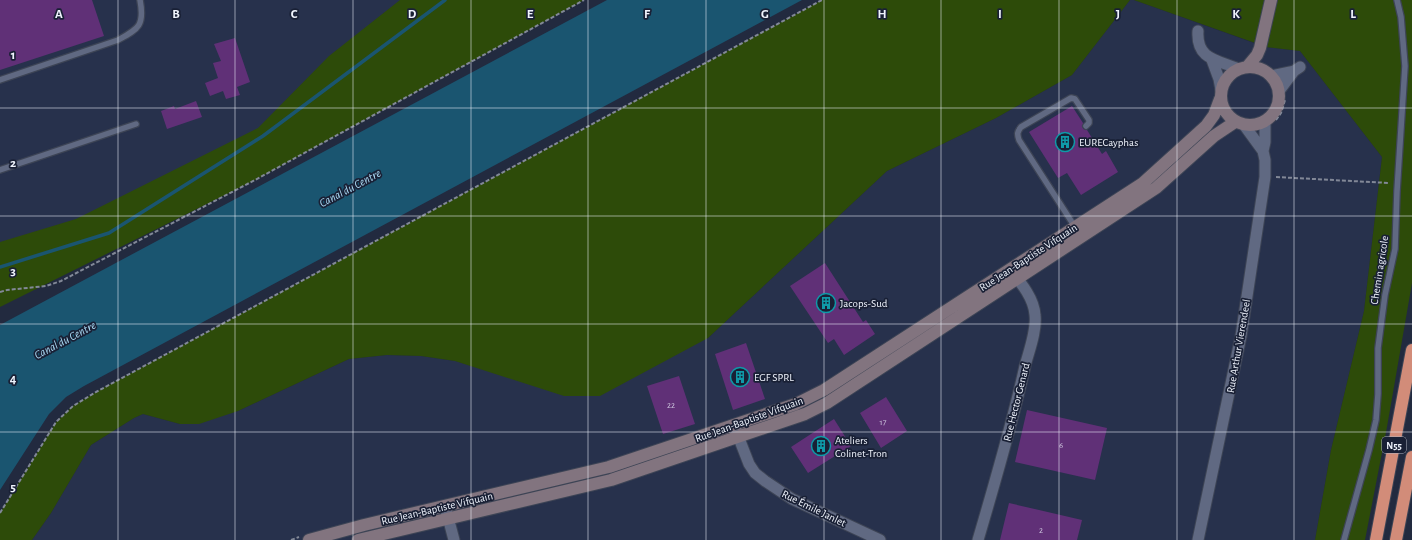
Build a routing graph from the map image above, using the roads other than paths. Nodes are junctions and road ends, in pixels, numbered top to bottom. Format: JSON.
{"nodes":[{"id":1,"x":140,"y":0,"type":"edge"},
{"id":2,"x":1271,"y":0,"type":"edge"},
{"id":3,"x":1397,"y":0,"type":"edge"},
{"id":4,"x":1198,"y":31,"type":"dead end"},
{"id":5,"x":1212,"y":60,"type":"junction"},
{"id":6,"x":1243,"y":68,"type":"junction"},
{"id":7,"x":1271,"y":76,"type":"junction"},
{"id":8,"x":0,"y":80,"type":"edge"},
{"id":9,"x":1279,"y":91,"type":"junction"},
{"id":10,"x":1221,"y":95,"type":"junction"},
{"id":11,"x":1265,"y":121,"type":"junction"},
{"id":12,"x":1239,"y":123,"type":"junction"},
{"id":13,"x":136,"y":124,"type":"dead end"},
{"id":14,"x":1086,"y":126,"type":"dead end"},
{"id":15,"x":1263,"y":151,"type":"junction"},
{"id":16,"x":0,"y":170,"type":"edge"},
{"id":17,"x":1075,"y":227,"type":"junction"},
{"id":18,"x":1010,"y":269,"type":"junction"},
{"id":19,"x":1018,"y":279,"type":"junction"},
{"id":20,"x":1412,"y":350,"type":"edge"},
{"id":21,"x":736,"y":432,"type":"junction"},
{"id":22,"x":1412,"y":457,"type":"edge"},
{"id":23,"x":445,"y":506,"type":"junction"},
{"id":24,"x":449,"y":519,"type":"junction"},
{"id":25,"x":309,"y":540,"type":"edge"},
{"id":26,"x":358,"y":540,"type":"edge"},
{"id":27,"x":454,"y":540,"type":"edge"},
{"id":28,"x":880,"y":540,"type":"edge"},
{"id":29,"x":978,"y":540,"type":"edge"},
{"id":30,"x":1198,"y":540,"type":"edge"},
{"id":31,"x":1344,"y":540,"type":"edge"},
{"id":32,"x":1376,"y":540,"type":"edge"},
{"id":33,"x":1396,"y":540,"type":"edge"}],
"edges":[{"from":1,"to":8,"type":"lane"},
{"from":2,"to":6,"type":"street","name":"Rue Jean-Baptiste Vifquain"},
{"from":3,"to":31,"type":"lane","name":"Chemin agricole"},
{"from":4,"to":5,"type":"street"},
{"from":5,"to":6,"type":"street"},
{"from":5,"to":10,"type":"street"},
{"from":6,"to":7,"type":"street"},
{"from":6,"to":10,"type":"street","name":"Rue Jean-Baptiste Vifquain"},
{"from":7,"to":9,"type":"street"},
{"from":7,"to":9,"type":"street"},
{"from":9,"to":11,"type":"street"},
{"from":10,"to":12,"type":"street"},
{"from":10,"to":17,"type":"street","name":"Rue Jean-Baptiste Vifquain"},
{"from":11,"to":12,"type":"street","name":"Rue Jean-Baptiste Vifquain"},
{"from":11,"to":15,"type":"street","name":"Rue Arthur Vierendeel"},
{"from":12,"to":15,"type":"street"},
{"from":12,"to":19,"type":"street","name":"Rue Jean-Baptiste Vifquain"},
{"from":13,"to":16,"type":"lane"},
{"from":14,"to":17,"type":"lane"},
{"from":15,"to":30,"type":"street","name":"Rue Arthur Vierendeel"},
{"from":17,"to":18,"type":"street","name":"Rue Jean-Baptiste Vifquain"},
{"from":18,"to":19,"type":"street","name":"Rue Hector Genard"},
{"from":18,"to":21,"type":"street","name":"Rue Jean-Baptiste Vifquain"},
{"from":19,"to":21,"type":"street","name":"Rue Jean-Baptiste Vifquain"},
{"from":19,"to":29,"type":"street","name":"Rue Hector Genard"},
{"from":20,"to":32,"type":"highway","number":"N55"},
{"from":21,"to":23,"type":"street","name":"Rue Jean-Baptiste Vifquain"},
{"from":21,"to":24,"type":"street","name":"Rue Jean-Baptiste Vifquain"},
{"from":21,"to":28,"type":"street","name":"Rue Émile Janlet"},
{"from":22,"to":33,"type":"highway","number":"N55"},
{"from":23,"to":24,"type":"street"},
{"from":23,"to":25,"type":"street","name":"Rue Jean-Baptiste Vifquain"},
{"from":24,"to":26,"type":"street","name":"Rue Jean-Baptiste Vifquain"},
{"from":24,"to":27,"type":"street"}]}
